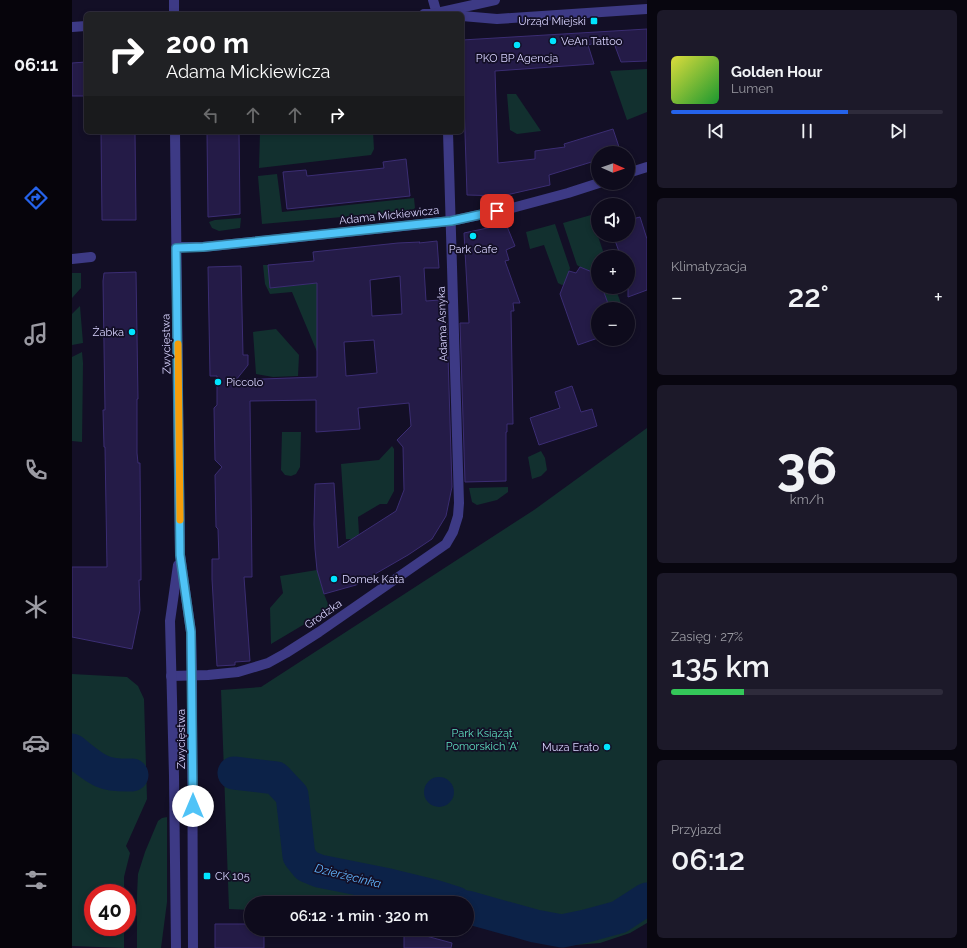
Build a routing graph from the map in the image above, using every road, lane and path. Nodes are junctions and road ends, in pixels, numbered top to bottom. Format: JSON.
{"nodes":[{"id":1,"x":174,"y":0,"type":"edge"},
{"id":2,"x":433,"y":0,"type":"edge"},
{"id":3,"x":495,"y":0,"type":"edge"},
{"id":4,"x":647,"y":9,"type":"edge"},
{"id":5,"x":174,"y":12,"type":"edge"},
{"id":6,"x":438,"y":12,"type":"edge"},
{"id":7,"x":447,"y":12,"type":"edge"},
{"id":8,"x":464,"y":16,"type":"edge"},
{"id":9,"x":84,"y":26,"type":"edge"},
{"id":10,"x":72,"y":27,"type":"edge"},
{"id":11,"x":175,"y":134,"type":"edge"},
{"id":12,"x":448,"y":134,"type":"edge"},
{"id":13,"x":647,"y":167,"type":"edge"},
{"id":14,"x":635,"y":171,"type":"edge"},
{"id":15,"x":591,"y":186,"type":"edge"},
{"id":16,"x":451,"y":221,"type":"junction"},
{"id":17,"x":176,"y":248,"type":"junction"},
{"id":18,"x":91,"y":257,"type":"dead end"},
{"id":19,"x":72,"y":259,"type":"edge"},
{"id":20,"x":458,"y":516,"type":"joint"},
{"id":21,"x":180,"y":555,"type":"junction"},
{"id":22,"x":171,"y":676,"type":"junction"},
{"id":23,"x":192,"y":676,"type":"junction"},
{"id":24,"x":176,"y":948,"type":"edge"},
{"id":25,"x":193,"y":948,"type":"edge"}],
"edges":[{"from":1,"to":5,"type":"street"},
{"from":2,"to":6,"type":"street"},
{"from":3,"to":7,"type":"street"},
{"from":4,"to":8,"type":"street"},
{"from":9,"to":10,"type":"street"},
{"from":11,"to":17,"type":"street","name":"Zwycięstwa"},
{"from":12,"to":16,"type":"street","name":"Adama Asnyka"},
{"from":13,"to":14,"type":"street"},
{"from":15,"to":16,"type":"street","name":"Adama Mickiewicza"},
{"from":16,"to":17,"type":"street","name":"Adama Mickiewicza"},
{"from":16,"to":20,"type":"street","name":"Adama Asnyka"},
{"from":17,"to":21,"type":"street","name":"Zwycięstwa"},
{"from":18,"to":19,"type":"street"},
{"from":20,"to":23,"type":"street","name":"Grodzka"},
{"from":21,"to":22,"type":"street","name":"Zwycięstwa"},
{"from":21,"to":23,"type":"street","name":"Zwycięstwa"},
{"from":22,"to":23,"type":"street","name":"Grodzka"},
{"from":22,"to":24,"type":"street","name":"Zwycięstwa"},
{"from":23,"to":25,"type":"street","name":"Zwycięstwa"}]}
